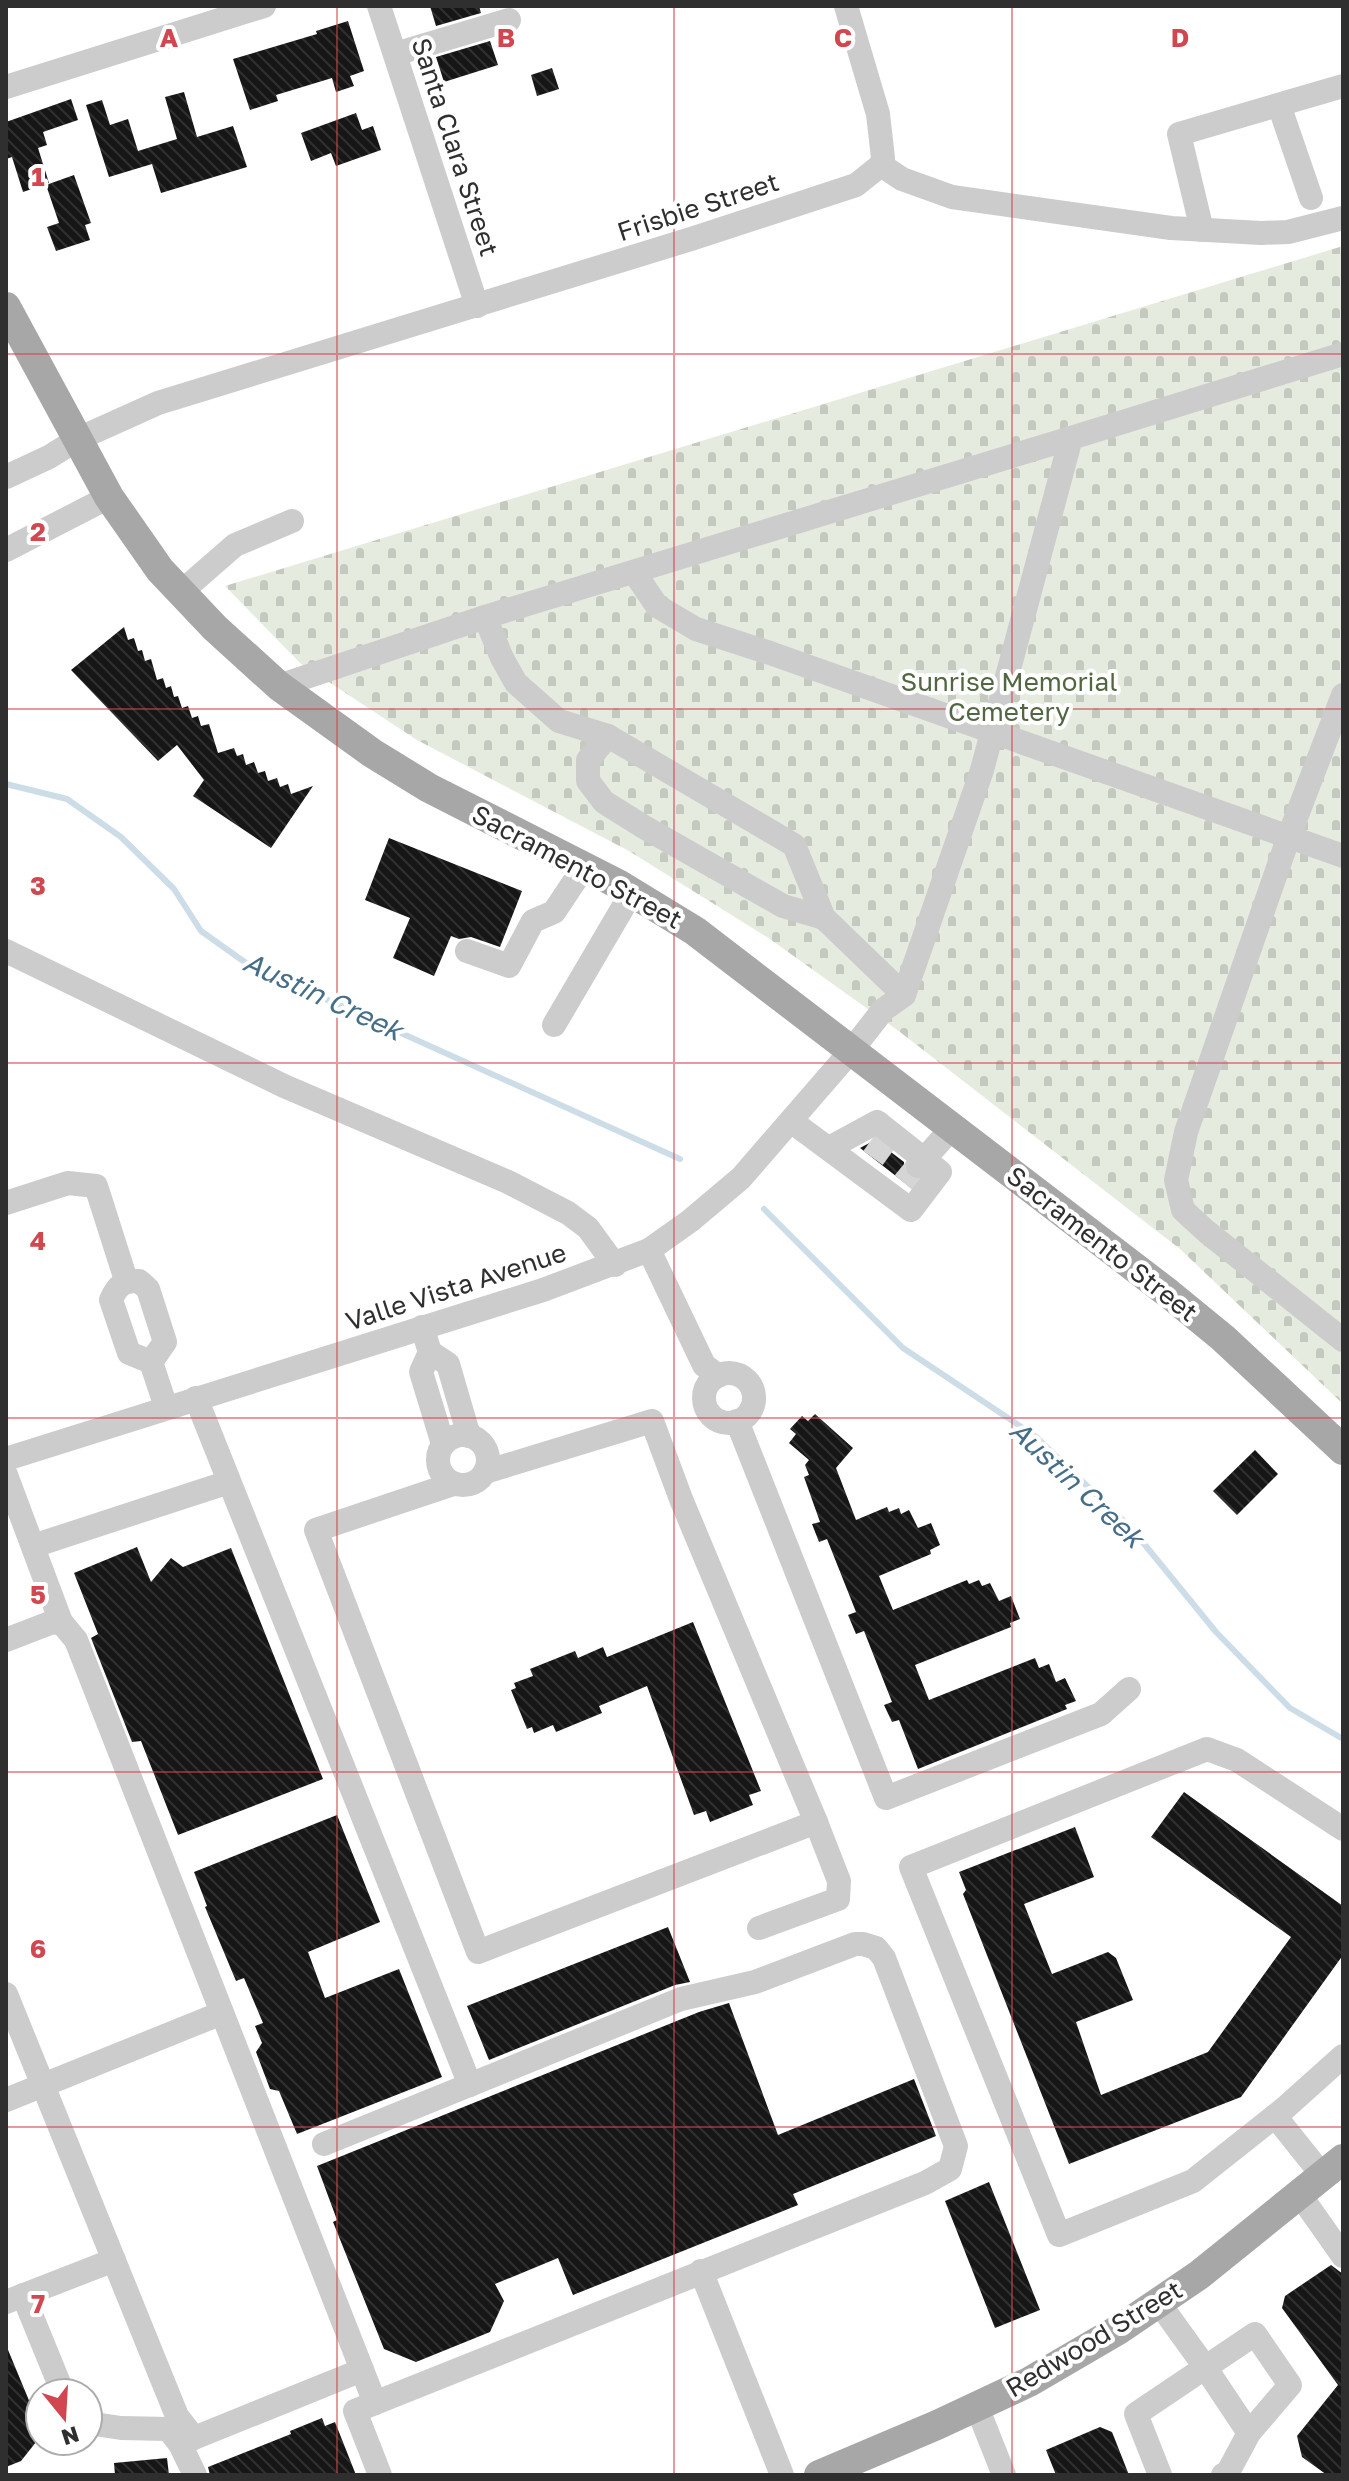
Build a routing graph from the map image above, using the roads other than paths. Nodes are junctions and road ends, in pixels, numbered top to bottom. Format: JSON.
{"nodes":[{"id":1,"x":264,"y":6,"type":"edge"},
{"id":2,"x":379,"y":6,"type":"edge"},
{"id":3,"x":846,"y":6,"type":"edge"},
{"id":4,"x":509,"y":20,"type":"dead end"},
{"id":5,"x":395,"y":54,"type":"junction"},
{"id":6,"x":1343,"y":86,"type":"edge"},
{"id":7,"x":6,"y":87,"type":"edge"},
{"id":8,"x":1279,"y":105,"type":"junction"},
{"id":9,"x":881,"y":165,"type":"junction"},
{"id":10,"x":1311,"y":198,"type":"dead end"},
{"id":11,"x":1343,"y":218,"type":"edge"},
{"id":12,"x":1202,"y":230,"type":"junction"},
{"id":13,"x":477,"y":306,"type":"junction"},
{"id":14,"x":6,"y":307,"type":"edge"},
{"id":15,"x":1343,"y":354,"type":"edge"},
{"id":16,"x":1071,"y":438,"type":"junction"},
{"id":17,"x":78,"y":439,"type":"junction"},
{"id":18,"x":6,"y":477,"type":"edge"},
{"id":19,"x":109,"y":497,"type":"junction"},
{"id":20,"x":292,"y":521,"type":"dead end"},
{"id":21,"x":6,"y":550,"type":"edge"},
{"id":22,"x":634,"y":572,"type":"junction"},
{"id":23,"x":181,"y":592,"type":"junction"},
{"id":24,"x":485,"y":617,"type":"junction"},
{"id":25,"x":279,"y":686,"type":"junction"},
{"id":26,"x":1343,"y":695,"type":"edge"},
{"id":27,"x":993,"y":732,"type":"junction"},
{"id":28,"x":608,"y":736,"type":"junction"},
{"id":29,"x":1289,"y":836,"type":"junction"},
{"id":30,"x":1343,"y":856,"type":"edge"},
{"id":31,"x":584,"y":867,"type":"junction"},
{"id":32,"x":632,"y":892,"type":"junction"},
{"id":33,"x":824,"y":918,"type":"junction"},
{"id":34,"x":6,"y":951,"type":"edge"},
{"id":35,"x":467,"y":951,"type":"dead end"},
{"id":36,"x":904,"y":995,"type":"junction"},
{"id":37,"x":554,"y":1025,"type":"dead end"},
{"id":38,"x":851,"y":1051,"type":"junction"},
{"id":39,"x":914,"y":1100,"type":"junction"},
{"id":40,"x":791,"y":1121,"type":"junction"},
{"id":41,"x":952,"y":1128,"type":"junction"},
{"id":42,"x":829,"y":1148,"type":"junction"},
{"id":43,"x":878,"y":1151,"type":"junction"},
{"id":44,"x":910,"y":1176,"type":"junction"},
{"id":45,"x":6,"y":1203,"type":"edge"},
{"id":46,"x":649,"y":1250,"type":"junction"},
{"id":47,"x":615,"y":1265,"type":"junction"},
{"id":48,"x":126,"y":1280,"type":"junction"},
{"id":49,"x":422,"y":1327,"type":"junction"},
{"id":50,"x":1343,"y":1340,"type":"edge"},
{"id":51,"x":430,"y":1352,"type":"junction"},
{"id":52,"x":151,"y":1362,"type":"junction"},
{"id":53,"x":718,"y":1376,"type":"junction"},
{"id":54,"x":196,"y":1398,"type":"junction"},
{"id":55,"x":166,"y":1407,"type":"junction"},
{"id":56,"x":737,"y":1421,"type":"junction"},
{"id":57,"x":469,"y":1436,"type":"junction"},
{"id":58,"x":443,"y":1444,"type":"junction"},
{"id":59,"x":1343,"y":1450,"type":"edge"},
{"id":60,"x":6,"y":1459,"type":"edge"},
{"id":61,"x":485,"y":1472,"type":"junction"},
{"id":62,"x":6,"y":1475,"type":"edge"},
{"id":63,"x":229,"y":1482,"type":"junction"},
{"id":64,"x":453,"y":1484,"type":"junction"},
{"id":65,"x":33,"y":1546,"type":"junction"},
{"id":66,"x":61,"y":1622,"type":"junction"},
{"id":67,"x":6,"y":1640,"type":"edge"},
{"id":68,"x":1129,"y":1689,"type":"dead end"},
{"id":69,"x":816,"y":1822,"type":"junction"},
{"id":70,"x":1343,"y":1829,"type":"edge"},
{"id":71,"x":759,"y":1928,"type":"dead end"},
{"id":72,"x":6,"y":1994,"type":"edge"},
{"id":73,"x":222,"y":2013,"type":"junction"},
{"id":74,"x":1343,"y":2056,"type":"edge"},
{"id":75,"x":42,"y":2085,"type":"junction"},
{"id":76,"x":470,"y":2085,"type":"junction"},
{"id":77,"x":6,"y":2100,"type":"edge"},
{"id":78,"x":1275,"y":2116,"type":"junction"},
{"id":79,"x":324,"y":2144,"type":"dead end"},
{"id":80,"x":1322,"y":2177,"type":"edge"},
{"id":81,"x":1343,"y":2256,"type":"edge"},
{"id":82,"x":114,"y":2260,"type":"junction"},
{"id":83,"x":701,"y":2271,"type":"junction"},
{"id":84,"x":15,"y":2298,"type":"edge"},
{"id":85,"x":1159,"y":2303,"type":"junction"},
{"id":86,"x":1205,"y":2367,"type":"junction"},
{"id":87,"x":362,"y":2370,"type":"junction"},
{"id":88,"x":55,"y":2377,"type":"edge"},
{"id":89,"x":375,"y":2403,"type":"junction"},
{"id":90,"x":977,"y":2407,"type":"junction"},
{"id":91,"x":104,"y":2425,"type":"edge"},
{"id":92,"x":1249,"y":2433,"type":"junction"},
{"id":93,"x":187,"y":2441,"type":"junction"},
{"id":94,"x":195,"y":2475,"type":"edge"},
{"id":95,"x":380,"y":2475,"type":"edge"},
{"id":96,"x":782,"y":2475,"type":"edge"},
{"id":97,"x":819,"y":2475,"type":"edge"},
{"id":98,"x":1004,"y":2475,"type":"edge"},
{"id":99,"x":1160,"y":2475,"type":"edge"},
{"id":100,"x":1223,"y":2475,"type":"edge"}],
"edges":[{"from":1,"to":7,"type":"street"},
{"from":2,"to":5,"type":"street","name":"Santa Clara Street"},
{"from":3,"to":9,"type":"street"},
{"from":4,"to":5,"type":"street"},
{"from":5,"to":13,"type":"street","name":"Santa Clara Street"},
{"from":6,"to":8,"type":"street"},
{"from":8,"to":10,"type":"street"},
{"from":8,"to":12,"type":"street"},
{"from":9,"to":12,"type":"street"},
{"from":9,"to":13,"type":"street","name":"Frisbie Street"},
{"from":11,"to":12,"type":"street"},
{"from":13,"to":17,"type":"street","name":"Frisbie Street"},
{"from":14,"to":17,"type":"main road","name":"Sacramento Street"},
{"from":15,"to":16,"type":"street"},
{"from":16,"to":22,"type":"street"},
{"from":16,"to":27,"type":"street"},
{"from":17,"to":18,"type":"street","name":"Frisbie Street"},
{"from":17,"to":19,"type":"main road","name":"Sacramento Street"},
{"from":19,"to":21,"type":"street"},
{"from":19,"to":23,"type":"main road","name":"Sacramento Street"},
{"from":20,"to":23,"type":"street"},
{"from":22,"to":24,"type":"street"},
{"from":22,"to":27,"type":"street"},
{"from":23,"to":25,"type":"main road","name":"Sacramento Street"},
{"from":24,"to":25,"type":"street"},
{"from":24,"to":28,"type":"street"},
{"from":25,"to":31,"type":"main road","name":"Sacramento Street"},
{"from":26,"to":29,"type":"street"},
{"from":27,"to":29,"type":"street"},
{"from":27,"to":36,"type":"street"},
{"from":28,"to":33,"type":"street"},
{"from":28,"to":33,"type":"street"},
{"from":29,"to":30,"type":"street"},
{"from":29,"to":50,"type":"street"},
{"from":31,"to":32,"type":"main road","name":"Sacramento Street"},
{"from":31,"to":35,"type":"street"},
{"from":32,"to":37,"type":"street"},
{"from":32,"to":38,"type":"main road","name":"Sacramento Street"},
{"from":33,"to":36,"type":"street"},
{"from":34,"to":47,"type":"street"},
{"from":36,"to":38,"type":"street","name":"Valle Vista Avenue"},
{"from":38,"to":39,"type":"main road","name":"Sacramento Street"},
{"from":38,"to":40,"type":"street","name":"Valle Vista Avenue"},
{"from":39,"to":41,"type":"main road","name":"Sacramento Street"},
{"from":39,"to":43,"type":"street"},
{"from":40,"to":42,"type":"street"},
{"from":40,"to":46,"type":"street","name":"Valle Vista Avenue"},
{"from":41,"to":44,"type":"street"},
{"from":41,"to":59,"type":"main road","name":"Sacramento Street"},
{"from":42,"to":43,"type":"street"},
{"from":42,"to":43,"type":"street"},
{"from":43,"to":44,"type":"street"},
{"from":43,"to":44,"type":"street"},
{"from":45,"to":48,"type":"street"},
{"from":46,"to":47,"type":"street","name":"Valle Vista Avenue"},
{"from":46,"to":53,"type":"street"},
{"from":47,"to":49,"type":"street","name":"Valle Vista Avenue"},
{"from":48,"to":52,"type":"street"},
{"from":48,"to":52,"type":"street"},
{"from":49,"to":51,"type":"street"},
{"from":49,"to":54,"type":"street","name":"Valle Vista Avenue"},
{"from":51,"to":57,"type":"street"},
{"from":51,"to":58,"type":"street"},
{"from":52,"to":55,"type":"street"},
{"from":53,"to":56,"type":"street"},
{"from":53,"to":56,"type":"street"},
{"from":54,"to":55,"type":"street","name":"Valle Vista Avenue"},
{"from":54,"to":63,"type":"street"},
{"from":55,"to":60,"type":"street","name":"Valle Vista Avenue"},
{"from":56,"to":68,"type":"street"},
{"from":57,"to":58,"type":"street"},
{"from":57,"to":61,"type":"street"},
{"from":58,"to":64,"type":"street"},
{"from":61,"to":64,"type":"street"},
{"from":61,"to":69,"type":"street"},
{"from":62,"to":65,"type":"street"},
{"from":63,"to":65,"type":"street"},
{"from":63,"to":76,"type":"street"},
{"from":64,"to":69,"type":"street"},
{"from":65,"to":66,"type":"street"},
{"from":66,"to":67,"type":"street"},
{"from":66,"to":73,"type":"street"},
{"from":69,"to":71,"type":"street"},
{"from":70,"to":78,"type":"street"},
{"from":72,"to":75,"type":"street"},
{"from":73,"to":75,"type":"street"},
{"from":73,"to":87,"type":"street"},
{"from":74,"to":78,"type":"street"},
{"from":75,"to":77,"type":"street"},
{"from":75,"to":82,"type":"street"},
{"from":76,"to":79,"type":"street"},
{"from":76,"to":83,"type":"street"},
{"from":78,"to":80,"type":"street"},
{"from":80,"to":81,"type":"street"},
{"from":80,"to":85,"type":"main road","name":"Redwood Street"},
{"from":82,"to":84,"type":"street"},
{"from":82,"to":93,"type":"street"},
{"from":83,"to":89,"type":"street"},
{"from":83,"to":96,"type":"street"},
{"from":84,"to":88,"type":"street"},
{"from":85,"to":86,"type":"street"},
{"from":85,"to":90,"type":"main road","name":"Redwood Street"},
{"from":86,"to":92,"type":"street"},
{"from":86,"to":92,"type":"street"},
{"from":86,"to":99,"type":"street"},
{"from":87,"to":89,"type":"street"},
{"from":87,"to":93,"type":"street"},
{"from":89,"to":95,"type":"street"},
{"from":90,"to":97,"type":"main road","name":"Redwood Street"},
{"from":90,"to":98,"type":"street"},
{"from":91,"to":93,"type":"street"},
{"from":92,"to":100,"type":"street"},
{"from":93,"to":94,"type":"street"}]}
